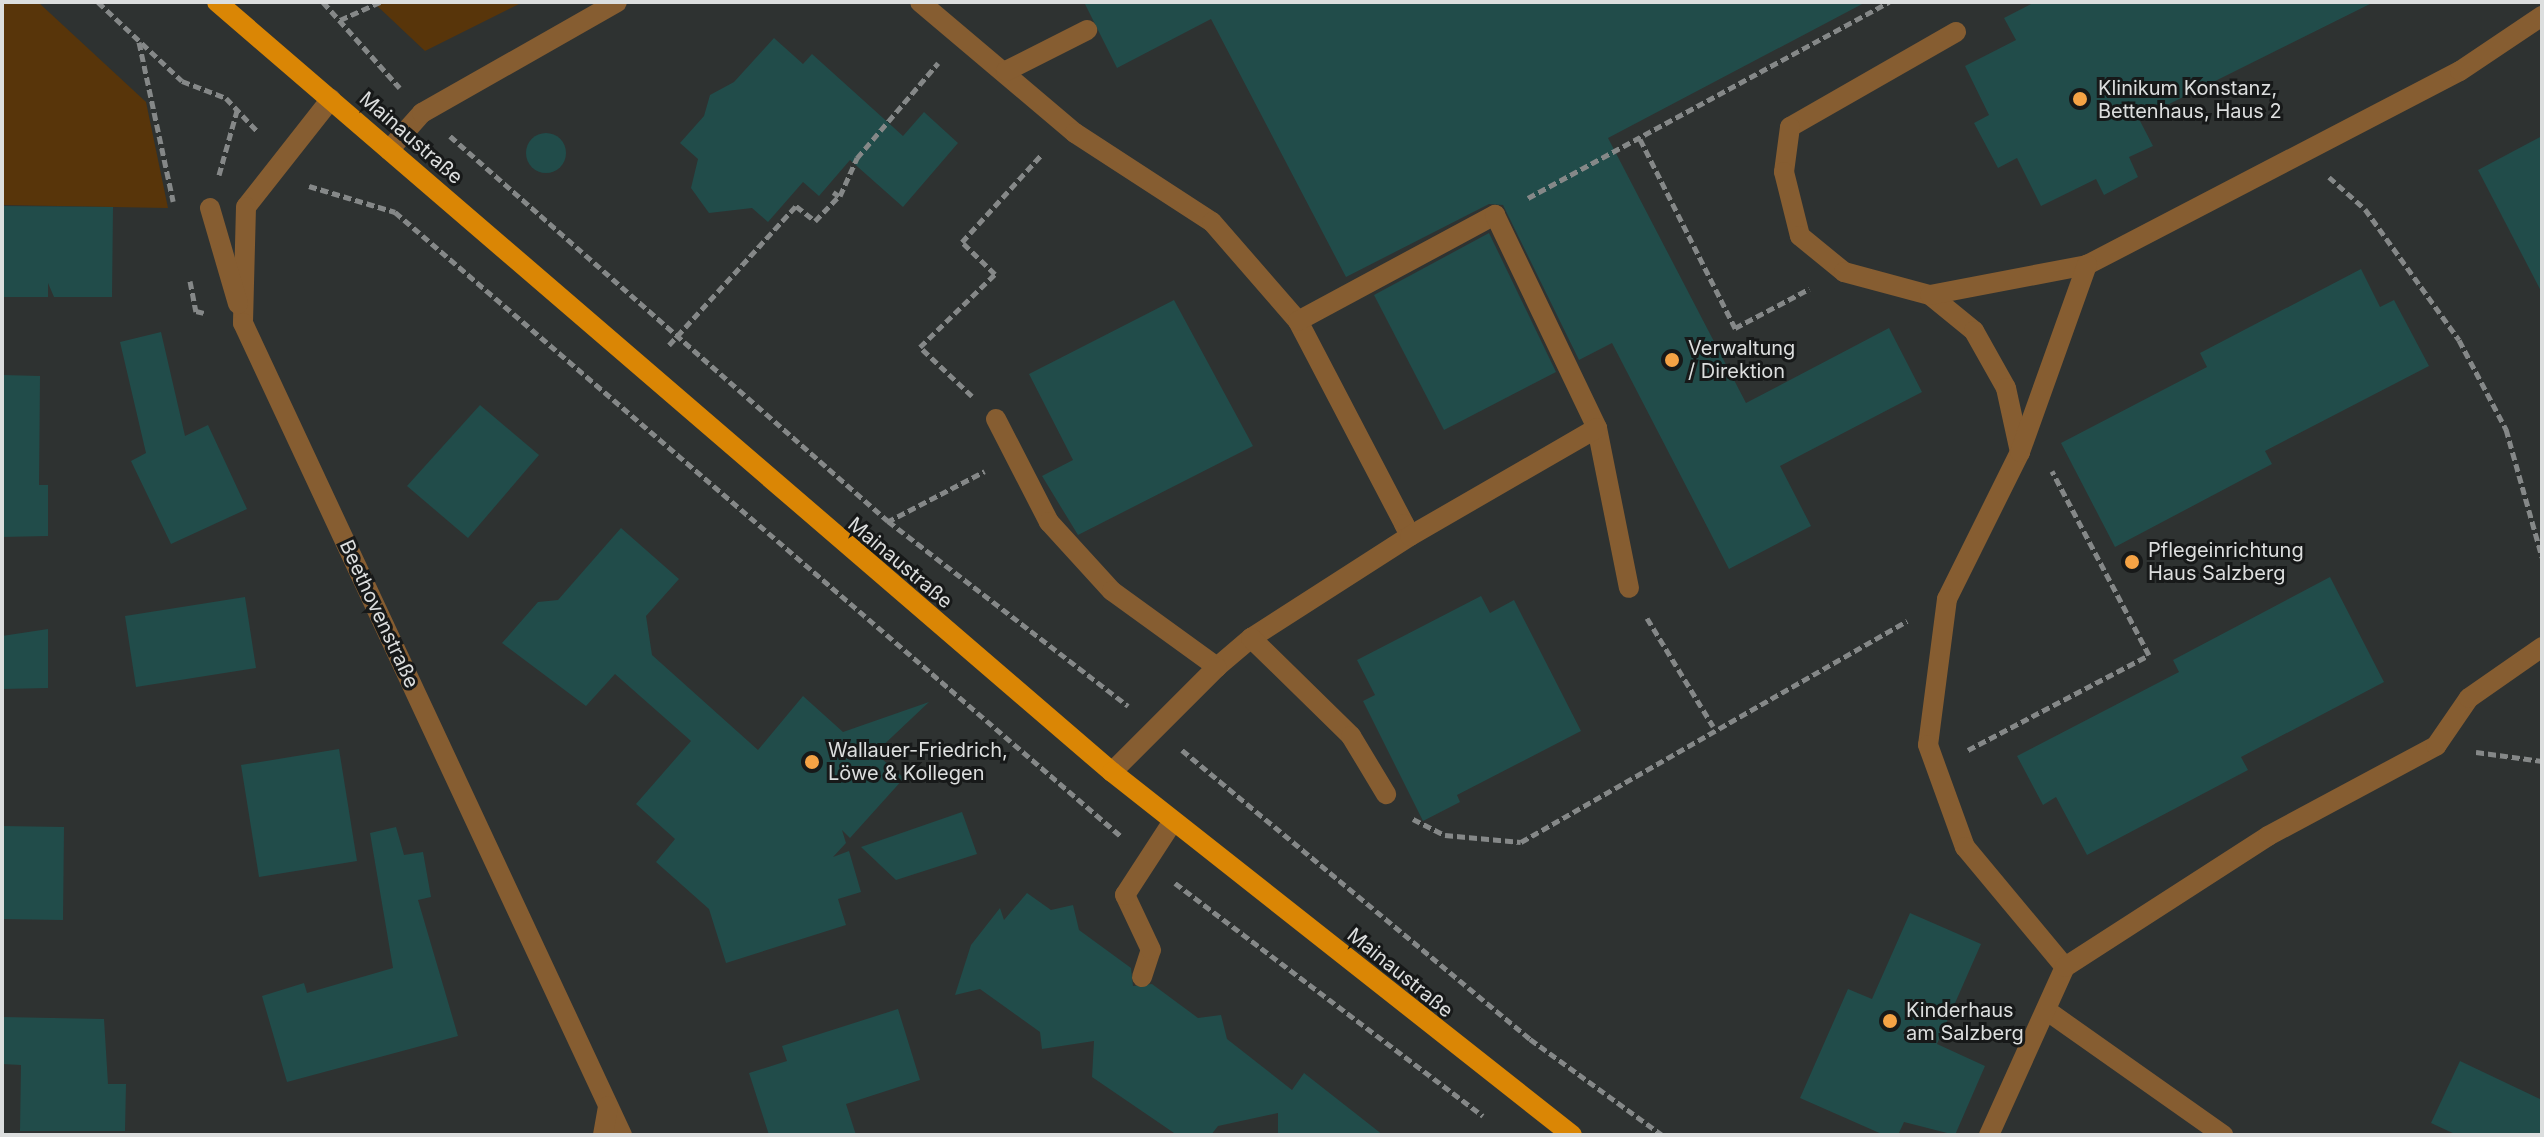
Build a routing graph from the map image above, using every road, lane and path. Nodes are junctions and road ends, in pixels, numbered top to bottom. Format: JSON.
{"nodes":[{"id":1,"x":98,"y":2,"type":"edge"},
{"id":2,"x":217,"y":2,"type":"edge"},
{"id":3,"x":323,"y":2,"type":"edge"},
{"id":4,"x":380,"y":2,"type":"edge"},
{"id":5,"x":617,"y":2,"type":"edge"},
{"id":6,"x":920,"y":2,"type":"edge"},
{"id":7,"x":1889,"y":2,"type":"edge"},
{"id":8,"x":2542,"y":16,"type":"edge"},
{"id":9,"x":340,"y":20,"type":"junction"},
{"id":10,"x":1087,"y":30,"type":"dead end"},
{"id":11,"x":1956,"y":32,"type":"dead end"},
{"id":12,"x":962,"y":35,"type":"junction"},
{"id":13,"x":1006,"y":71,"type":"junction"},
{"id":14,"x":331,"y":99,"type":"junction"},
{"id":15,"x":238,"y":107,"type":"junction"},
{"id":16,"x":422,"y":113,"type":"junction"},
{"id":17,"x":1068,"y":125,"type":"junction"},
{"id":18,"x":1640,"y":139,"type":"junction"},
{"id":19,"x":389,"y":150,"type":"junction"},
{"id":20,"x":2301,"y":153,"type":"junction"},
{"id":21,"x":282,"y":158,"type":"junction"},
{"id":22,"x":833,"y":192,"type":"dead end"},
{"id":23,"x":839,"y":196,"type":"junction"},
{"id":24,"x":210,"y":208,"type":"joint"},
{"id":25,"x":1495,"y":215,"type":"junction"},
{"id":26,"x":2087,"y":265,"type":"junction"},
{"id":27,"x":1844,"y":272,"type":"junction"},
{"id":28,"x":1930,"y":295,"type":"junction"},
{"id":29,"x":1298,"y":321,"type":"junction"},
{"id":30,"x":243,"y":323,"type":"junction"},
{"id":31,"x":678,"y":335,"type":"junction"},
{"id":32,"x":644,"y":372,"type":"junction"},
{"id":33,"x":996,"y":419,"type":"joint"},
{"id":34,"x":1597,"y":428,"type":"junction"},
{"id":35,"x":2020,"y":452,"type":"junction"},
{"id":36,"x":1015,"y":456,"type":"junction"},
{"id":37,"x":2047,"y":462,"type":"dead end"},
{"id":38,"x":888,"y":521,"type":"junction"},
{"id":39,"x":1410,"y":536,"type":"junction"},
{"id":40,"x":2542,"y":557,"type":"edge"},
{"id":41,"x":856,"y":558,"type":"junction"},
{"id":42,"x":830,"y":585,"type":"junction"},
{"id":43,"x":1629,"y":588,"type":"joint"},
{"id":44,"x":1947,"y":599,"type":"junction"},
{"id":45,"x":1251,"y":638,"type":"junction"},
{"id":46,"x":2542,"y":647,"type":"edge"},
{"id":47,"x":1217,"y":667,"type":"junction"},
{"id":48,"x":1152,"y":725,"type":"junction"},
{"id":49,"x":1713,"y":726,"type":"junction"},
{"id":50,"x":2436,"y":746,"type":"junction"},
{"id":51,"x":2542,"y":761,"type":"edge"},
{"id":52,"x":1936,"y":767,"type":"junction"},
{"id":53,"x":1112,"y":772,"type":"junction"},
{"id":54,"x":1386,"y":794,"type":"joint"},
{"id":55,"x":1173,"y":821,"type":"junction"},
{"id":56,"x":1146,"y":858,"type":"junction"},
{"id":57,"x":2065,"y":967,"type":"junction"},
{"id":58,"x":1142,"y":977,"type":"dead end"},
{"id":59,"x":2046,"y":1010,"type":"junction"},
{"id":60,"x":608,"y":1106,"type":"junction"},
{"id":61,"x":1497,"y":1126,"type":"dead end"},
{"id":62,"x":603,"y":1135,"type":"edge"},
{"id":63,"x":622,"y":1135,"type":"edge"},
{"id":64,"x":1572,"y":1135,"type":"edge"},
{"id":65,"x":1662,"y":1135,"type":"edge"},
{"id":66,"x":1989,"y":1135,"type":"edge"},
{"id":67,"x":2223,"y":1135,"type":"edge"}],
"edges":[{"from":1,"to":15,"type":"path"},
{"from":2,"to":14,"type":"main road","name":"Mainaustraße"},
{"from":3,"to":9,"type":"path"},
{"from":4,"to":9,"type":"path"},
{"from":5,"to":16,"type":"street"},
{"from":6,"to":12,"type":"street"},
{"from":7,"to":18,"type":"path"},
{"from":8,"to":20,"type":"street"},
{"from":9,"to":16,"type":"path"},
{"from":10,"to":13,"type":"street"},
{"from":11,"to":27,"type":"street"},
{"from":12,"to":13,"type":"street"},
{"from":12,"to":23,"type":"path"},
{"from":13,"to":17,"type":"street"},
{"from":14,"to":19,"type":"main road","name":"Mainaustraße"},
{"from":14,"to":21,"type":"street","name":"Beethovenstraße"},
{"from":15,"to":21,"type":"path"},
{"from":15,"to":24,"type":"path"},
{"from":16,"to":19,"type":"street"},
{"from":16,"to":31,"type":"path"},
{"from":17,"to":29,"type":"street"},
{"from":17,"to":33,"type":"path"},
{"from":18,"to":25,"type":"path"},
{"from":18,"to":27,"type":"path"},
{"from":19,"to":32,"type":"main road","name":"Mainaustraße"},
{"from":20,"to":26,"type":"street"},
{"from":20,"to":40,"type":"path"},
{"from":21,"to":30,"type":"street","name":"Beethovenstraße"},
{"from":21,"to":42,"type":"path"},
{"from":22,"to":23,"type":"path"},
{"from":23,"to":31,"type":"path"},
{"from":24,"to":30,"type":"street"},
{"from":25,"to":29,"type":"street"},
{"from":25,"to":34,"type":"street"},
{"from":26,"to":28,"type":"street"},
{"from":26,"to":35,"type":"street"},
{"from":27,"to":28,"type":"street"},
{"from":28,"to":35,"type":"street"},
{"from":29,"to":39,"type":"street"},
{"from":30,"to":60,"type":"street","name":"Beethovenstraße"},
{"from":31,"to":32,"type":"path"},
{"from":31,"to":38,"type":"path"},
{"from":32,"to":41,"type":"main road","name":"Mainaustraße"},
{"from":33,"to":36,"type":"street"},
{"from":34,"to":39,"type":"street"},
{"from":34,"to":43,"type":"street"},
{"from":35,"to":44,"type":"street"},
{"from":36,"to":38,"type":"path"},
{"from":36,"to":47,"type":"street"},
{"from":37,"to":52,"type":"path"},
{"from":38,"to":41,"type":"path"},
{"from":38,"to":48,"type":"path"},
{"from":39,"to":45,"type":"street"},
{"from":41,"to":42,"type":"path"},
{"from":41,"to":53,"type":"main road","name":"Mainaustraße"},
{"from":42,"to":56,"type":"path"},
{"from":43,"to":49,"type":"path"},
{"from":44,"to":49,"type":"path"},
{"from":44,"to":52,"type":"street"},
{"from":45,"to":47,"type":"street"},
{"from":45,"to":54,"type":"street"},
{"from":46,"to":50,"type":"street"},
{"from":47,"to":48,"type":"street"},
{"from":48,"to":53,"type":"street"},
{"from":48,"to":65,"type":"path"},
{"from":49,"to":54,"type":"path"},
{"from":50,"to":51,"type":"path"},
{"from":50,"to":57,"type":"street"},
{"from":52,"to":57,"type":"street"},
{"from":53,"to":55,"type":"main road","name":"Mainaustraße"},
{"from":55,"to":56,"type":"street"},
{"from":55,"to":64,"type":"main road","name":"Mainaustraße"},
{"from":56,"to":58,"type":"street"},
{"from":56,"to":61,"type":"path"},
{"from":57,"to":59,"type":"street"},
{"from":59,"to":66,"type":"street"},
{"from":59,"to":67,"type":"street"},
{"from":60,"to":62,"type":"street"},
{"from":60,"to":63,"type":"street","name":"Beethovenstraße"}]}
